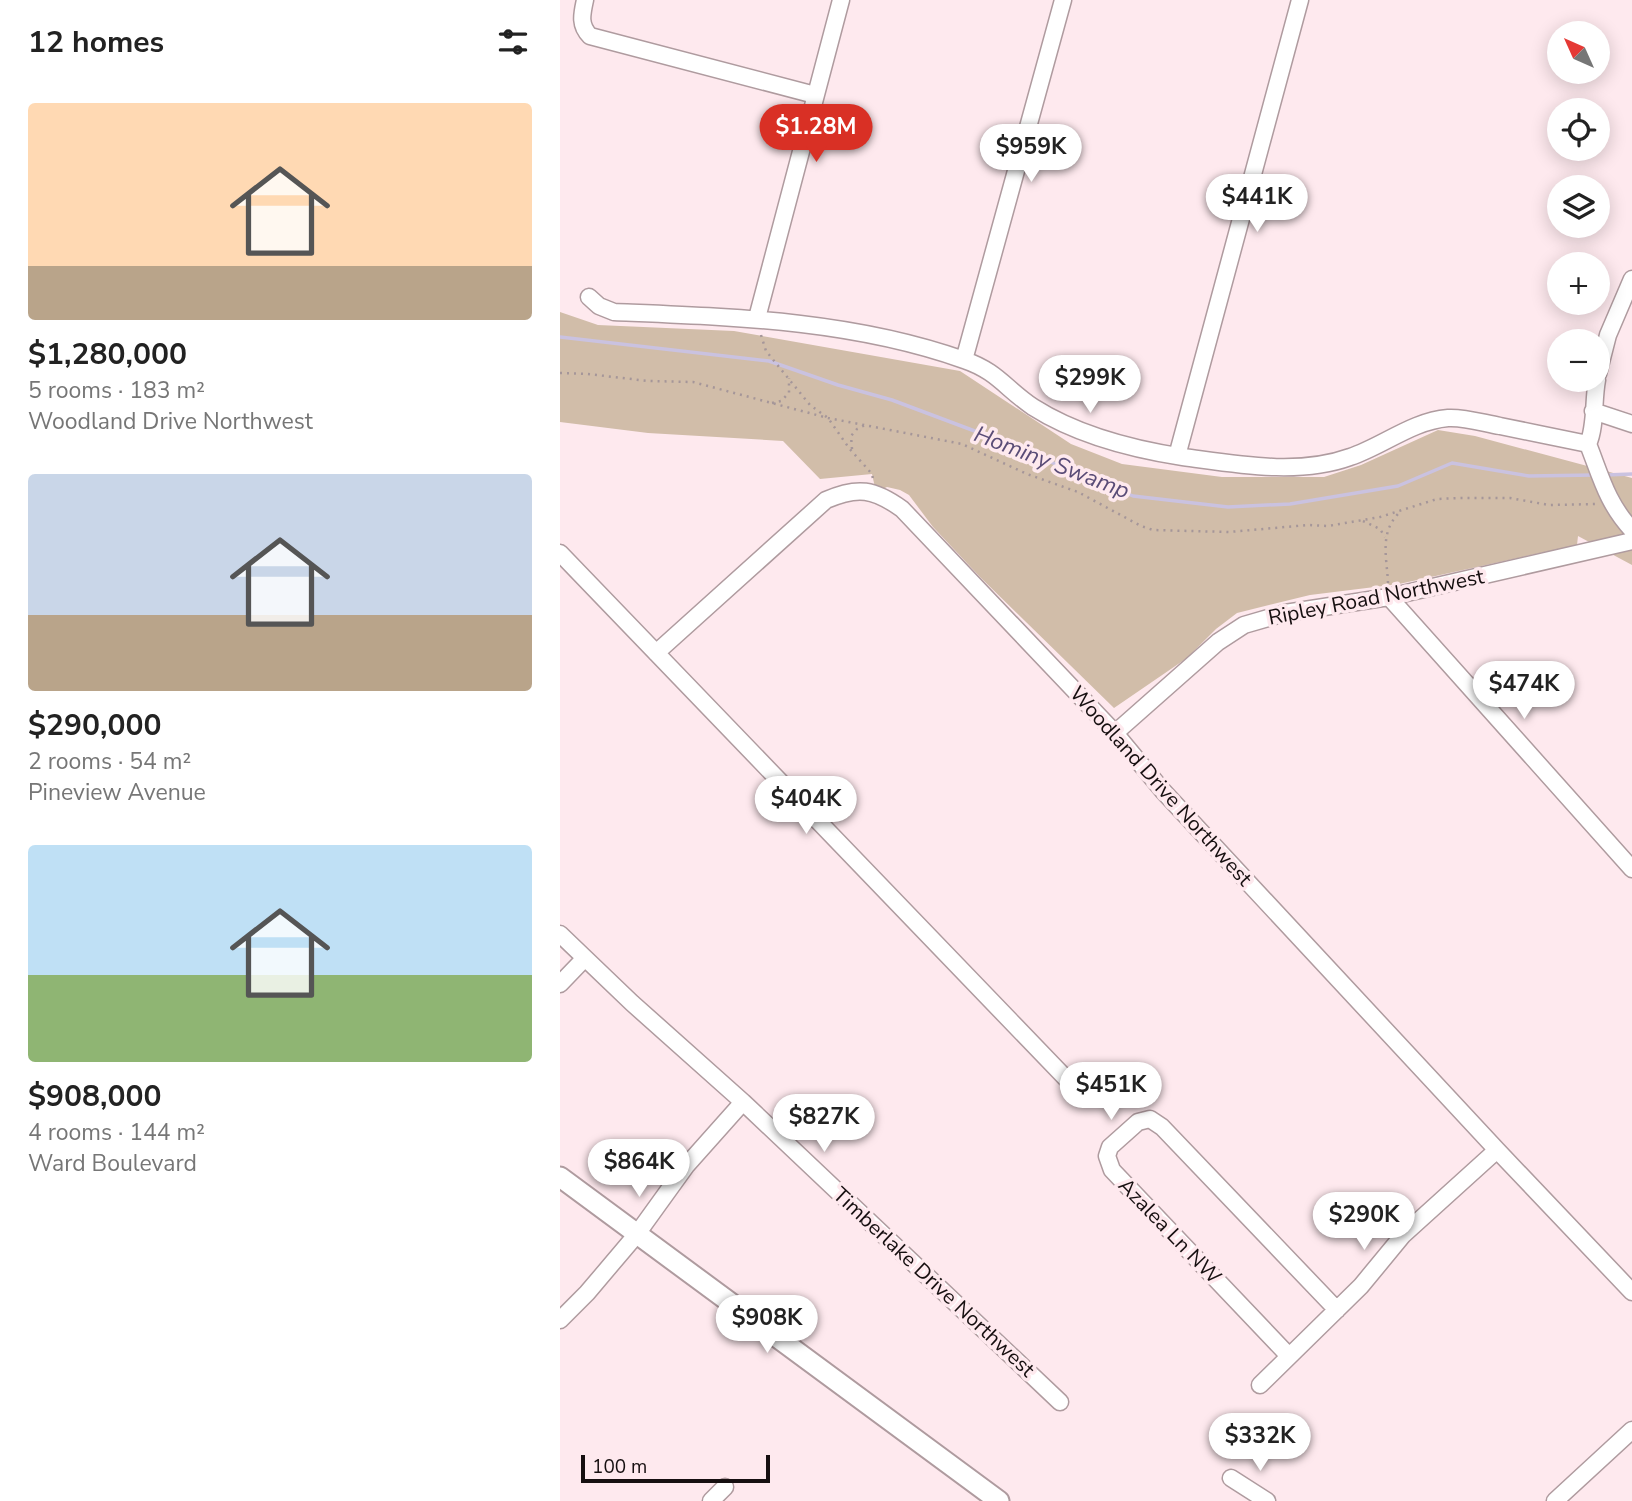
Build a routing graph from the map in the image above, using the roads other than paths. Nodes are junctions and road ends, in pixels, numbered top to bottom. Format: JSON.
{"nodes":[{"id":1,"x":585,"y":0,"type":"edge"},
{"id":2,"x":841,"y":0,"type":"edge"},
{"id":3,"x":1063,"y":0,"type":"edge"},
{"id":4,"x":1300,"y":0,"type":"edge"},
{"id":5,"x":815,"y":95,"type":"junction"},
{"id":6,"x":1632,"y":279,"type":"edge"},
{"id":7,"x":589,"y":297,"type":"dead end"},
{"id":8,"x":757,"y":318,"type":"junction"},
{"id":9,"x":1610,"y":329,"type":"edge"},
{"id":10,"x":964,"y":360,"type":"junction"},
{"id":11,"x":1595,"y":392,"type":"edge"},
{"id":12,"x":1592,"y":411,"type":"junction"},
{"id":13,"x":1632,"y":424,"type":"edge"},
{"id":14,"x":1588,"y":444,"type":"junction"},
{"id":15,"x":1177,"y":456,"type":"junction"},
{"id":16,"x":1632,"y":530,"type":"edge"},
{"id":17,"x":1632,"y":541,"type":"edge"},
{"id":18,"x":560,"y":553,"type":"edge"},
{"id":19,"x":1389,"y":597,"type":"junction"},
{"id":20,"x":656,"y":653,"type":"junction"},
{"id":21,"x":1115,"y":733,"type":"junction"},
{"id":22,"x":1632,"y":869,"type":"edge"},
{"id":23,"x":560,"y":934,"type":"edge"},
{"id":24,"x":584,"y":958,"type":"junction"},
{"id":25,"x":560,"y":985,"type":"edge"},
{"id":26,"x":1079,"y":1092,"type":"dead end"},
{"id":27,"x":743,"y":1102,"type":"junction"},
{"id":28,"x":1497,"y":1150,"type":"junction"},
{"id":29,"x":560,"y":1177,"type":"edge"},
{"id":30,"x":637,"y":1234,"type":"junction"},
{"id":31,"x":1632,"y":1292,"type":"edge"},
{"id":32,"x":1337,"y":1310,"type":"junction"},
{"id":33,"x":560,"y":1320,"type":"edge"},
{"id":34,"x":1289,"y":1356,"type":"junction"},
{"id":35,"x":1260,"y":1385,"type":"dead end"},
{"id":36,"x":1060,"y":1402,"type":"dead end"},
{"id":37,"x":1632,"y":1430,"type":"edge"},
{"id":38,"x":1231,"y":1478,"type":"dead end"},
{"id":39,"x":725,"y":1487,"type":"dead end"},
{"id":40,"x":711,"y":1501,"type":"edge"},
{"id":41,"x":999,"y":1501,"type":"edge"},
{"id":42,"x":1267,"y":1501,"type":"edge"},
{"id":43,"x":1555,"y":1501,"type":"edge"}],
"edges":[{"from":1,"to":5,"type":"street"},
{"from":2,"to":5,"type":"street"},
{"from":3,"to":10,"type":"street"},
{"from":4,"to":15,"type":"street"},
{"from":5,"to":8,"type":"street"},
{"from":6,"to":9,"type":"street"},
{"from":7,"to":8,"type":"street"},
{"from":8,"to":10,"type":"street"},
{"from":10,"to":15,"type":"street"},
{"from":11,"to":12,"type":"street"},
{"from":12,"to":13,"type":"street"},
{"from":12,"to":14,"type":"street"},
{"from":14,"to":15,"type":"street"},
{"from":14,"to":16,"type":"street"},
{"from":17,"to":19,"type":"street","name":"Ripley Road Northwest"},
{"from":18,"to":20,"type":"street"},
{"from":19,"to":21,"type":"street","name":"Ripley Road Northwest"},
{"from":19,"to":22,"type":"street"},
{"from":20,"to":21,"type":"street","name":"Woodland Drive Northwest"},
{"from":20,"to":26,"type":"street"},
{"from":21,"to":28,"type":"street","name":"Woodland Drive Northwest"},
{"from":23,"to":24,"type":"street","name":"Timberlake Drive Northwest"},
{"from":24,"to":25,"type":"street"},
{"from":24,"to":27,"type":"street","name":"Timberlake Drive Northwest"},
{"from":27,"to":30,"type":"street"},
{"from":27,"to":36,"type":"street","name":"Timberlake Drive Northwest"},
{"from":28,"to":31,"type":"street","name":"Woodland Drive Northwest"},
{"from":28,"to":32,"type":"street"},
{"from":29,"to":30,"type":"main road"},
{"from":30,"to":33,"type":"street"},
{"from":30,"to":41,"type":"main road"},
{"from":32,"to":34,"type":"street"},
{"from":32,"to":34,"type":"street","name":"Azalea Ln NW"},
{"from":34,"to":35,"type":"street"},
{"from":37,"to":43,"type":"street"},
{"from":38,"to":42,"type":"street"},
{"from":39,"to":40,"type":"street"}]}
